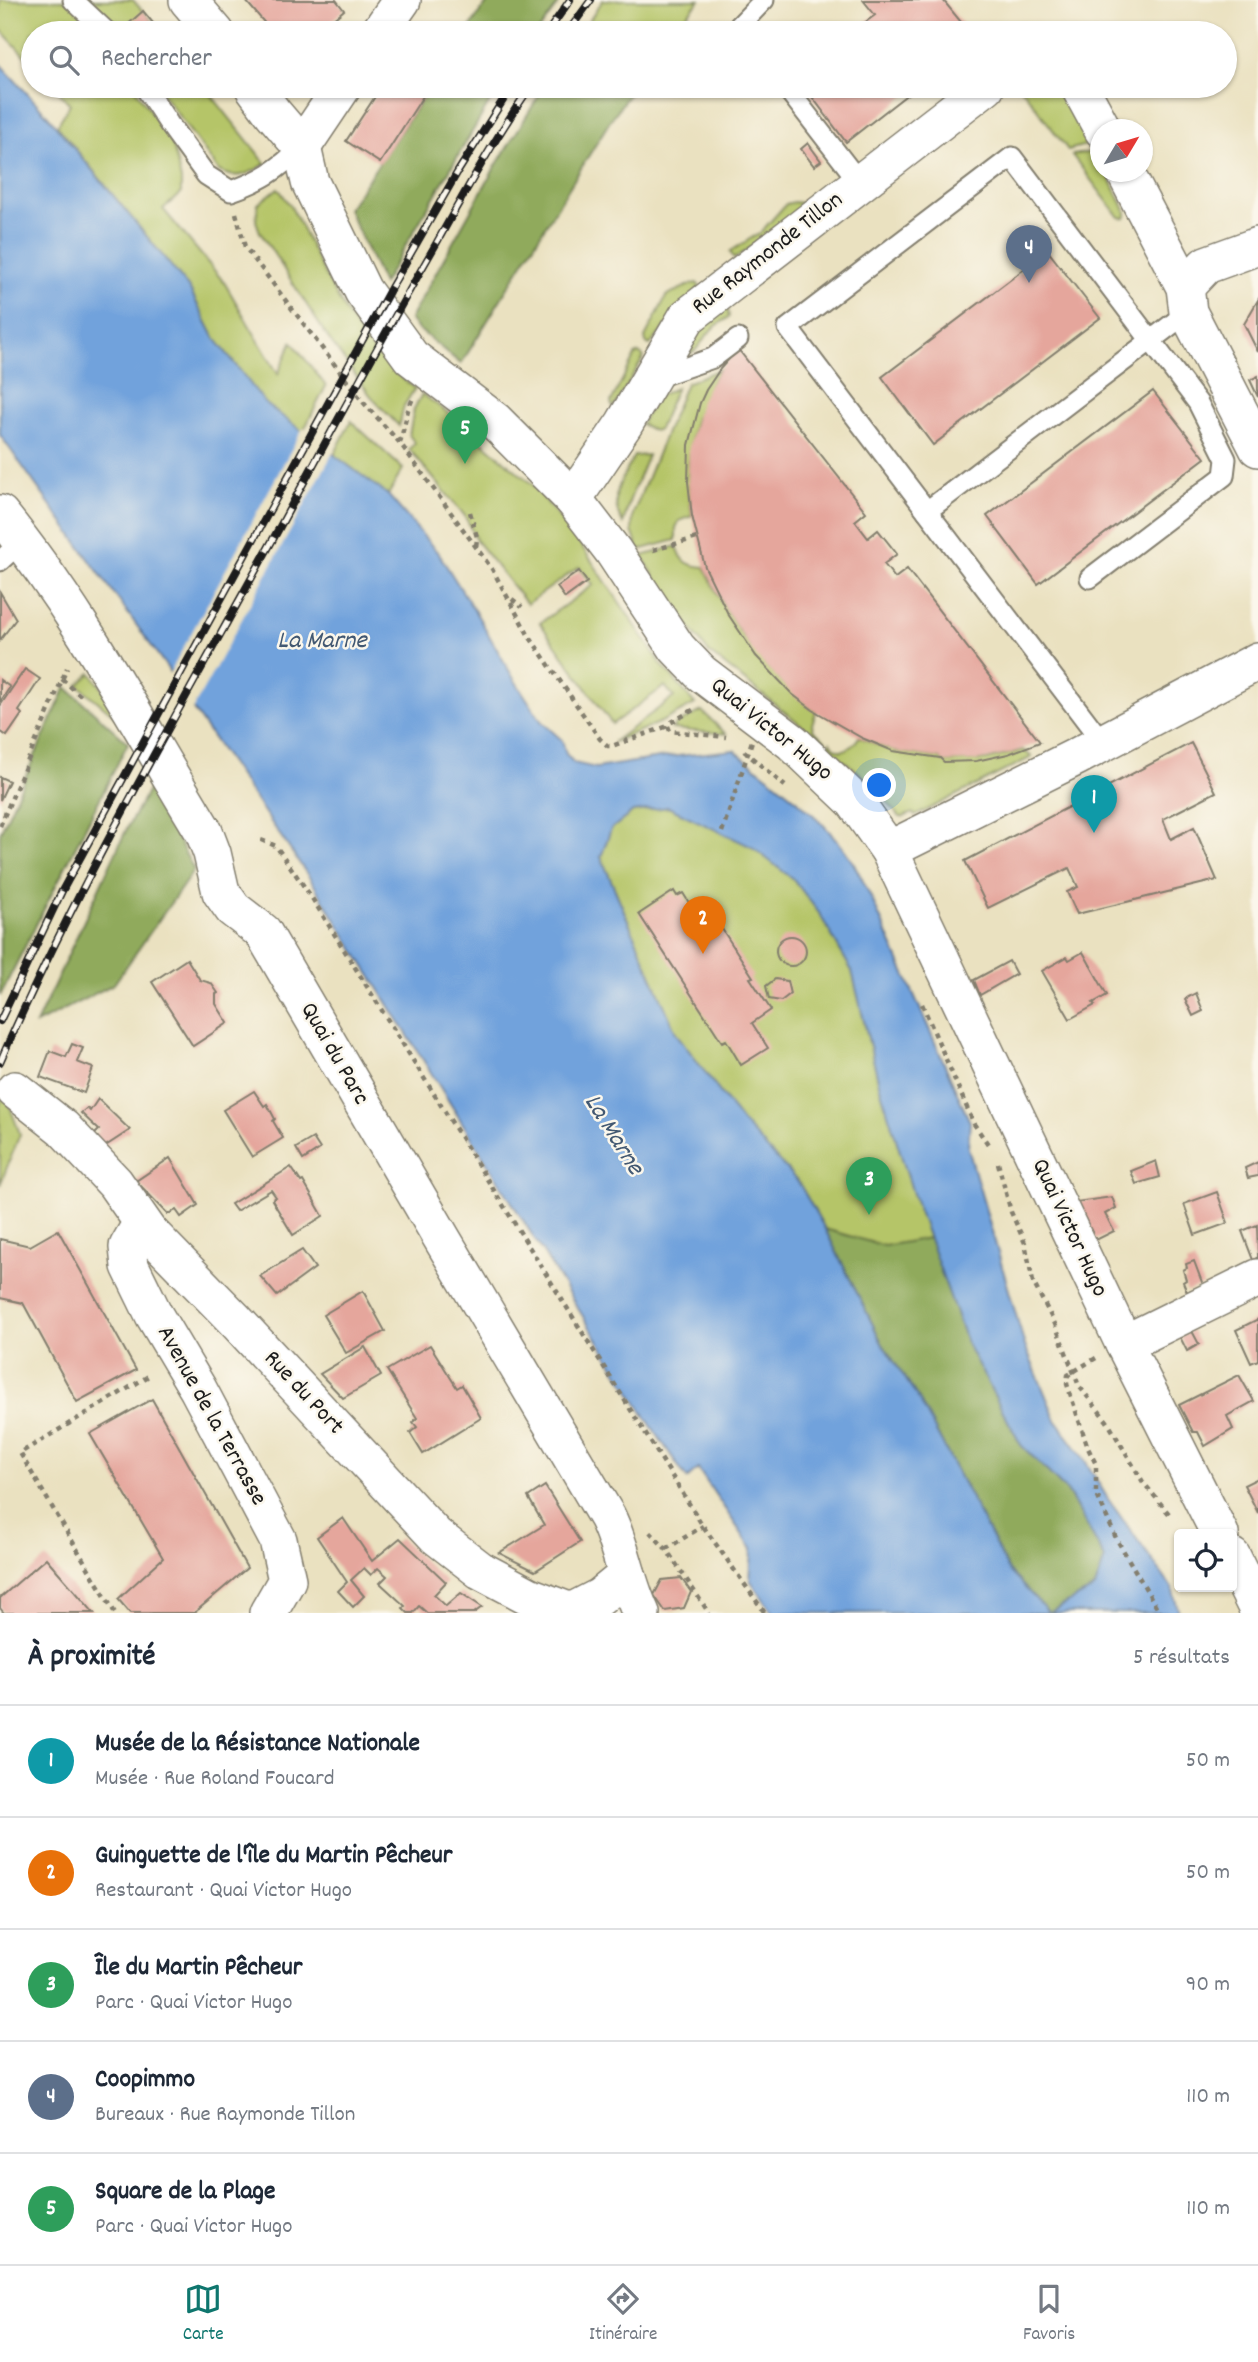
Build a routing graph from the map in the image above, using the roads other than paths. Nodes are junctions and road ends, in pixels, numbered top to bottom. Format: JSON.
{"nodes":[{"id":1,"x":73,"y":0,"type":"edge"},
{"id":2,"x":188,"y":0,"type":"edge"},
{"id":3,"x":401,"y":0,"type":"edge"},
{"id":4,"x":764,"y":0,"type":"edge"},
{"id":5,"x":95,"y":21,"type":"edge"},
{"id":6,"x":206,"y":21,"type":"edge"},
{"id":7,"x":387,"y":21,"type":"edge"},
{"id":8,"x":744,"y":21,"type":"edge"},
{"id":9,"x":152,"y":98,"type":"edge"},
{"id":10,"x":262,"y":98,"type":"edge"},
{"id":11,"x":335,"y":98,"type":"edge"},
{"id":12,"x":794,"y":98,"type":"edge"},
{"id":13,"x":970,"y":98,"type":"edge"},
{"id":14,"x":1086,"y":98,"type":"edge"},
{"id":15,"x":1097,"y":119,"type":"edge"},
{"id":16,"x":302,"y":147,"type":"junction"},
{"id":17,"x":1130,"y":182,"type":"edge"},
{"id":18,"x":860,"y":183,"type":"junction"},
{"id":19,"x":1258,"y":246,"type":"edge"},
{"id":20,"x":1187,"y":300,"type":"junction"},
{"id":21,"x":738,"y":339,"type":"dead end"},
{"id":22,"x":1152,"y":339,"type":"junction"},
{"id":23,"x":650,"y":380,"type":"junction"},
{"id":24,"x":1258,"y":448,"type":"edge"},
{"id":25,"x":573,"y":499,"type":"junction"},
{"id":26,"x":926,"y":511,"type":"junction"},
{"id":27,"x":7,"y":539,"type":"edge"},
{"id":28,"x":1090,"y":579,"type":"dead end"},
{"id":29,"x":1258,"y":661,"type":"edge"},
{"id":30,"x":1103,"y":743,"type":"junction"},
{"id":31,"x":889,"y":850,"type":"junction"},
{"id":32,"x":15,"y":1090,"type":"dead end"},
{"id":33,"x":150,"y":1233,"type":"junction"},
{"id":34,"x":1258,"y":1278,"type":"edge"},
{"id":35,"x":1113,"y":1349,"type":"junction"},
{"id":36,"x":1217,"y":1529,"type":"edge"},
{"id":37,"x":1237,"y":1568,"type":"edge"},
{"id":38,"x":627,"y":1575,"type":"junction"},
{"id":39,"x":1258,"y":1609,"type":"edge"},
{"id":40,"x":268,"y":1613,"type":"edge"},
{"id":41,"x":572,"y":1613,"type":"edge"},
{"id":42,"x":641,"y":1613,"type":"edge"}],
"edges":[{"from":1,"to":5,"type":"lane"},
{"from":2,"to":6,"type":"street"},
{"from":3,"to":7,"type":"street"},
{"from":4,"to":8,"type":"lane"},
{"from":9,"to":16,"type":"lane"},
{"from":10,"to":16,"type":"street"},
{"from":11,"to":16,"type":"street"},
{"from":12,"to":18,"type":"lane"},
{"from":13,"to":18,"type":"street","name":"Rue Raymonde Tillon"},
{"from":14,"to":15,"type":"street"},
{"from":16,"to":25,"type":"street","name":"Quai Victor Hugo"},
{"from":17,"to":20,"type":"street"},
{"from":18,"to":23,"type":"street","name":"Rue Raymonde Tillon"},
{"from":19,"to":20,"type":"street"},
{"from":20,"to":22,"type":"lane"},
{"from":20,"to":24,"type":"street"},
{"from":21,"to":23,"type":"lane"},
{"from":22,"to":26,"type":"lane"},
{"from":22,"to":26,"type":"lane"},
{"from":22,"to":28,"type":"lane"},
{"from":23,"to":25,"type":"street","name":"Rue Raymonde Tillon"},
{"from":25,"to":31,"type":"street","name":"Quai Victor Hugo"},
{"from":26,"to":30,"type":"lane"},
{"from":27,"to":38,"type":"street","name":"Quai du Parc"},
{"from":29,"to":30,"type":"street"},
{"from":30,"to":31,"type":"street"},
{"from":31,"to":35,"type":"street","name":"Quai Victor Hugo"},
{"from":32,"to":33,"type":"street","name":"Rue du Port"},
{"from":33,"to":40,"type":"street","name":"Avenue de la Terrasse"},
{"from":33,"to":41,"type":"street","name":"Rue du Port"},
{"from":34,"to":35,"type":"street"},
{"from":35,"to":36,"type":"street","name":"Quai Victor Hugo"},
{"from":37,"to":39,"type":"street"},
{"from":38,"to":41,"type":"street","name":"Rue du Port"},
{"from":38,"to":42,"type":"street","name":"Quai du Parc"}]}
